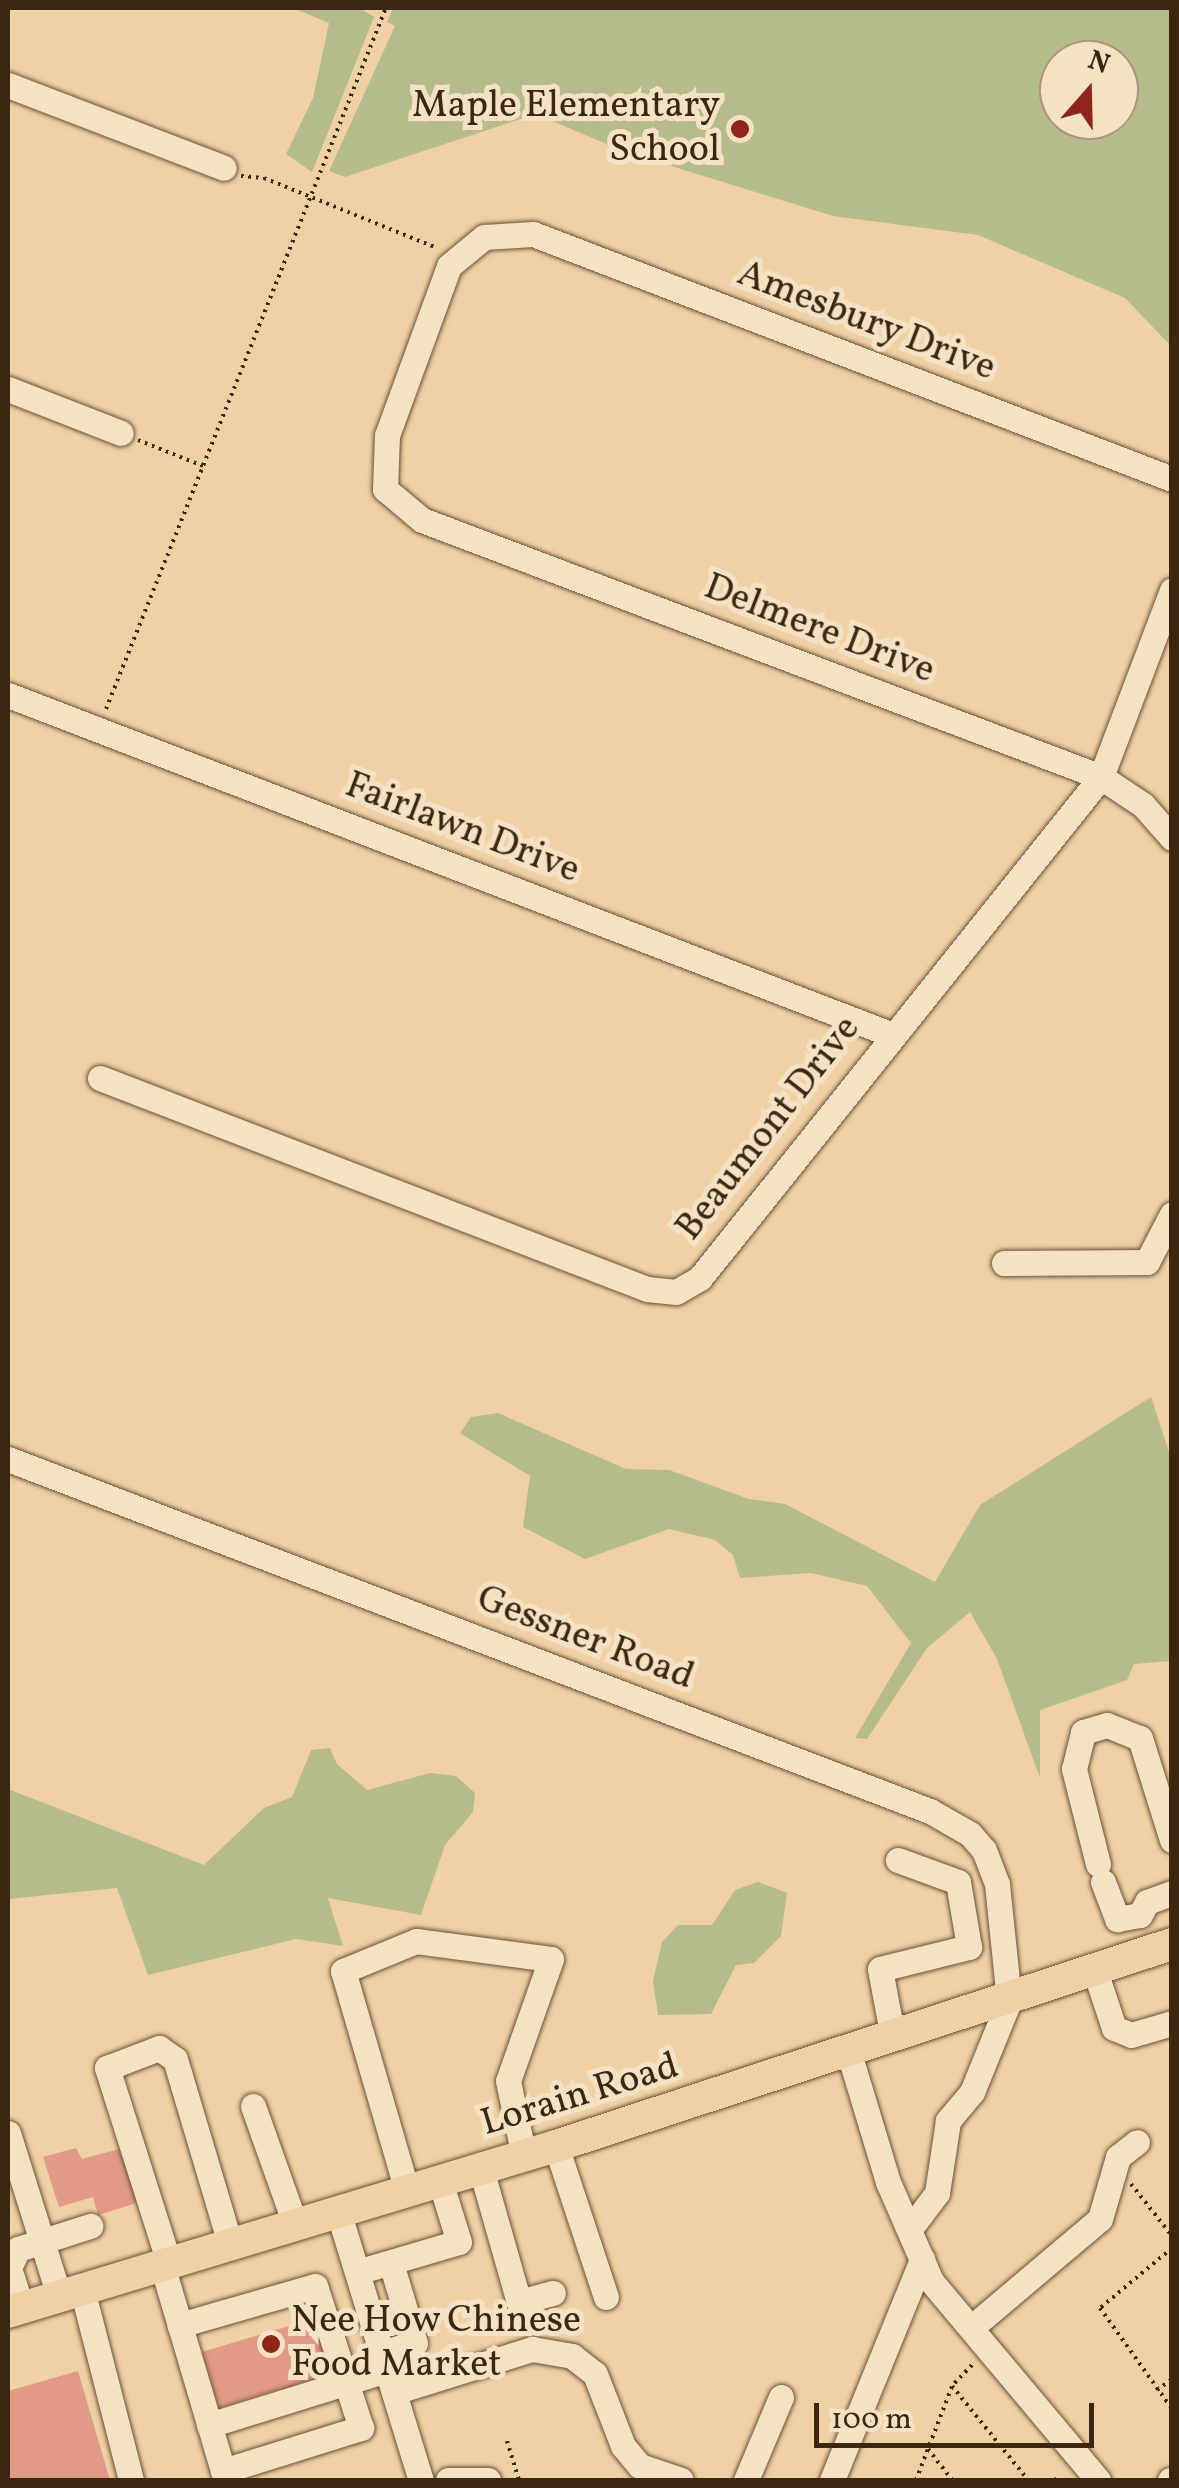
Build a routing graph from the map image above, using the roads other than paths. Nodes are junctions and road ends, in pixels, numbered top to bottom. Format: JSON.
{"nodes":[{"id":1,"x":8,"y":85,"type":"edge"},
{"id":2,"x":224,"y":168,"type":"dead end"},
{"id":3,"x":8,"y":389,"type":"edge"},
{"id":4,"x":121,"y":433,"type":"road end"},
{"id":5,"x":1172,"y":480,"type":"edge"},
{"id":6,"x":422,"y":520,"type":"joint"},
{"id":7,"x":1172,"y":590,"type":"edge"},
{"id":8,"x":8,"y":694,"type":"edge"},
{"id":9,"x":1101,"y":777,"type":"junction"},
{"id":10,"x":1172,"y":838,"type":"edge"},
{"id":11,"x":890,"y":1034,"type":"junction"},
{"id":12,"x":100,"y":1078,"type":"dead end"},
{"id":13,"x":1172,"y":1214,"type":"edge"},
{"id":14,"x":1004,"y":1264,"type":"dead end"},
{"id":15,"x":8,"y":1459,"type":"edge"},
{"id":16,"x":1172,"y":1840,"type":"edge"},
{"id":17,"x":898,"y":1860,"type":"dead end"},
{"id":18,"x":1172,"y":1893,"type":"edge"},
{"id":19,"x":999,"y":1905,"type":"junction"},
{"id":20,"x":963,"y":1913,"type":"junction"},
{"id":21,"x":1172,"y":1944,"type":"edge"},
{"id":22,"x":1094,"y":1968,"type":"junction"},
{"id":23,"x":1009,"y":2000,"type":"junction"},
{"id":24,"x":1172,"y":2023,"type":"edge"},
{"id":25,"x":894,"y":2038,"type":"junction"},
{"id":26,"x":849,"y":2053,"type":"junction"},
{"id":27,"x":253,"y":2106,"type":"dead end"},
{"id":28,"x":8,"y":2133,"type":"edge"},
{"id":29,"x":1138,"y":2142,"type":"dead end"},
{"id":30,"x":556,"y":2146,"type":"junction"},
{"id":31,"x":524,"y":2156,"type":"junction"},
{"id":32,"x":481,"y":2169,"type":"junction"},
{"id":33,"x":440,"y":2181,"type":"junction"},
{"id":34,"x":407,"y":2190,"type":"junction"},
{"id":35,"x":338,"y":2211,"type":"junction"},
{"id":36,"x":296,"y":2224,"type":"junction"},
{"id":37,"x":90,"y":2226,"type":"dead end"},
{"id":38,"x":909,"y":2230,"type":"junction"},
{"id":39,"x":230,"y":2244,"type":"junction"},
{"id":40,"x":22,"y":2246,"type":"edge"},
{"id":41,"x":922,"y":2260,"type":"junction"},
{"id":42,"x":392,"y":2263,"type":"junction"},
{"id":43,"x":166,"y":2264,"type":"junction"},
{"id":44,"x":357,"y":2272,"type":"junction"},
{"id":45,"x":71,"y":2293,"type":"junction"},
{"id":46,"x":552,"y":2293,"type":"dead end"},
{"id":47,"x":606,"y":2297,"type":"dead end"},
{"id":48,"x":15,"y":2310,"type":"edge"},
{"id":49,"x":180,"y":2326,"type":"junction"},
{"id":50,"x":972,"y":2327,"type":"junction"},
{"id":51,"x":387,"y":2372,"type":"junction"},
{"id":52,"x":347,"y":2385,"type":"junction"},
{"id":53,"x":781,"y":2396,"type":"dead end"},
{"id":54,"x":209,"y":2425,"type":"junction"},
{"id":55,"x":131,"y":2480,"type":"edge"},
{"id":56,"x":421,"y":2480,"type":"edge"},
{"id":57,"x":448,"y":2480,"type":"edge"},
{"id":58,"x":488,"y":2480,"type":"edge"},
{"id":59,"x":680,"y":2480,"type":"edge"},
{"id":60,"x":746,"y":2480,"type":"edge"},
{"id":61,"x":832,"y":2480,"type":"edge"},
{"id":62,"x":1098,"y":2480,"type":"edge"}],
"edges":[{"from":1,"to":2,"type":"street"},
{"from":3,"to":4,"type":"street"},
{"from":5,"to":6,"type":"street","name":"Amesbury Drive"},
{"from":6,"to":9,"type":"street","name":"Delmere Drive"},
{"from":7,"to":9,"type":"street","name":"Beaumont Drive"},
{"from":8,"to":11,"type":"street","name":"Fairlawn Drive"},
{"from":9,"to":10,"type":"street","name":"Delmere Drive"},
{"from":9,"to":11,"type":"street","name":"Beaumont Drive"},
{"from":11,"to":12,"type":"street","name":"Beaumont Drive"},
{"from":13,"to":14,"type":"street"},
{"from":15,"to":19,"type":"street","name":"Gessner Road"},
{"from":16,"to":18,"type":"street"},
{"from":17,"to":20,"type":"street"},
{"from":19,"to":20,"type":"street"},
{"from":19,"to":23,"type":"street","name":"Gessner Road"},
{"from":20,"to":25,"type":"street"},
{"from":21,"to":22,"type":"main road","name":"Lorain Road"},
{"from":22,"to":23,"type":"main road","name":"Lorain Road"},
{"from":22,"to":24,"type":"street"},
{"from":23,"to":25,"type":"main road","name":"Lorain Road"},
{"from":23,"to":38,"type":"street"},
{"from":25,"to":26,"type":"main road","name":"Lorain Road"},
{"from":26,"to":30,"type":"main road","name":"Lorain Road"},
{"from":26,"to":38,"type":"street"},
{"from":27,"to":36,"type":"street"},
{"from":28,"to":40,"type":"street"},
{"from":29,"to":50,"type":"street"},
{"from":30,"to":31,"type":"main road","name":"Lorain Road"},
{"from":30,"to":47,"type":"street"},
{"from":31,"to":32,"type":"main road","name":"Lorain Road"},
{"from":31,"to":34,"type":"street"},
{"from":32,"to":33,"type":"main road","name":"Lorain Road"},
{"from":32,"to":46,"type":"street"},
{"from":33,"to":34,"type":"main road","name":"Lorain Road"},
{"from":33,"to":42,"type":"street"},
{"from":34,"to":35,"type":"main road","name":"Lorain Road"},
{"from":35,"to":36,"type":"main road","name":"Lorain Road"},
{"from":35,"to":44,"type":"street"},
{"from":36,"to":39,"type":"main road","name":"Lorain Road"},
{"from":37,"to":40,"type":"street"},
{"from":38,"to":41,"type":"street"},
{"from":39,"to":43,"type":"main road","name":"Lorain Road"},
{"from":39,"to":43,"type":"street"},
{"from":40,"to":45,"type":"street"},
{"from":40,"to":48,"type":"street"},
{"from":41,"to":50,"type":"street"},
{"from":41,"to":61,"type":"street"},
{"from":42,"to":44,"type":"street"},
{"from":42,"to":51,"type":"street"},
{"from":43,"to":45,"type":"main road","name":"Lorain Road"},
{"from":43,"to":49,"type":"street"},
{"from":44,"to":51,"type":"street"},
{"from":45,"to":48,"type":"main road","name":"Lorain Road"},
{"from":45,"to":55,"type":"street"},
{"from":49,"to":52,"type":"street"},
{"from":49,"to":54,"type":"street"},
{"from":50,"to":62,"type":"street"},
{"from":51,"to":52,"type":"street"},
{"from":51,"to":56,"type":"street"},
{"from":51,"to":59,"type":"street"},
{"from":52,"to":54,"type":"street"},
{"from":52,"to":54,"type":"street"},
{"from":53,"to":60,"type":"street"},
{"from":57,"to":58,"type":"street"}]}
